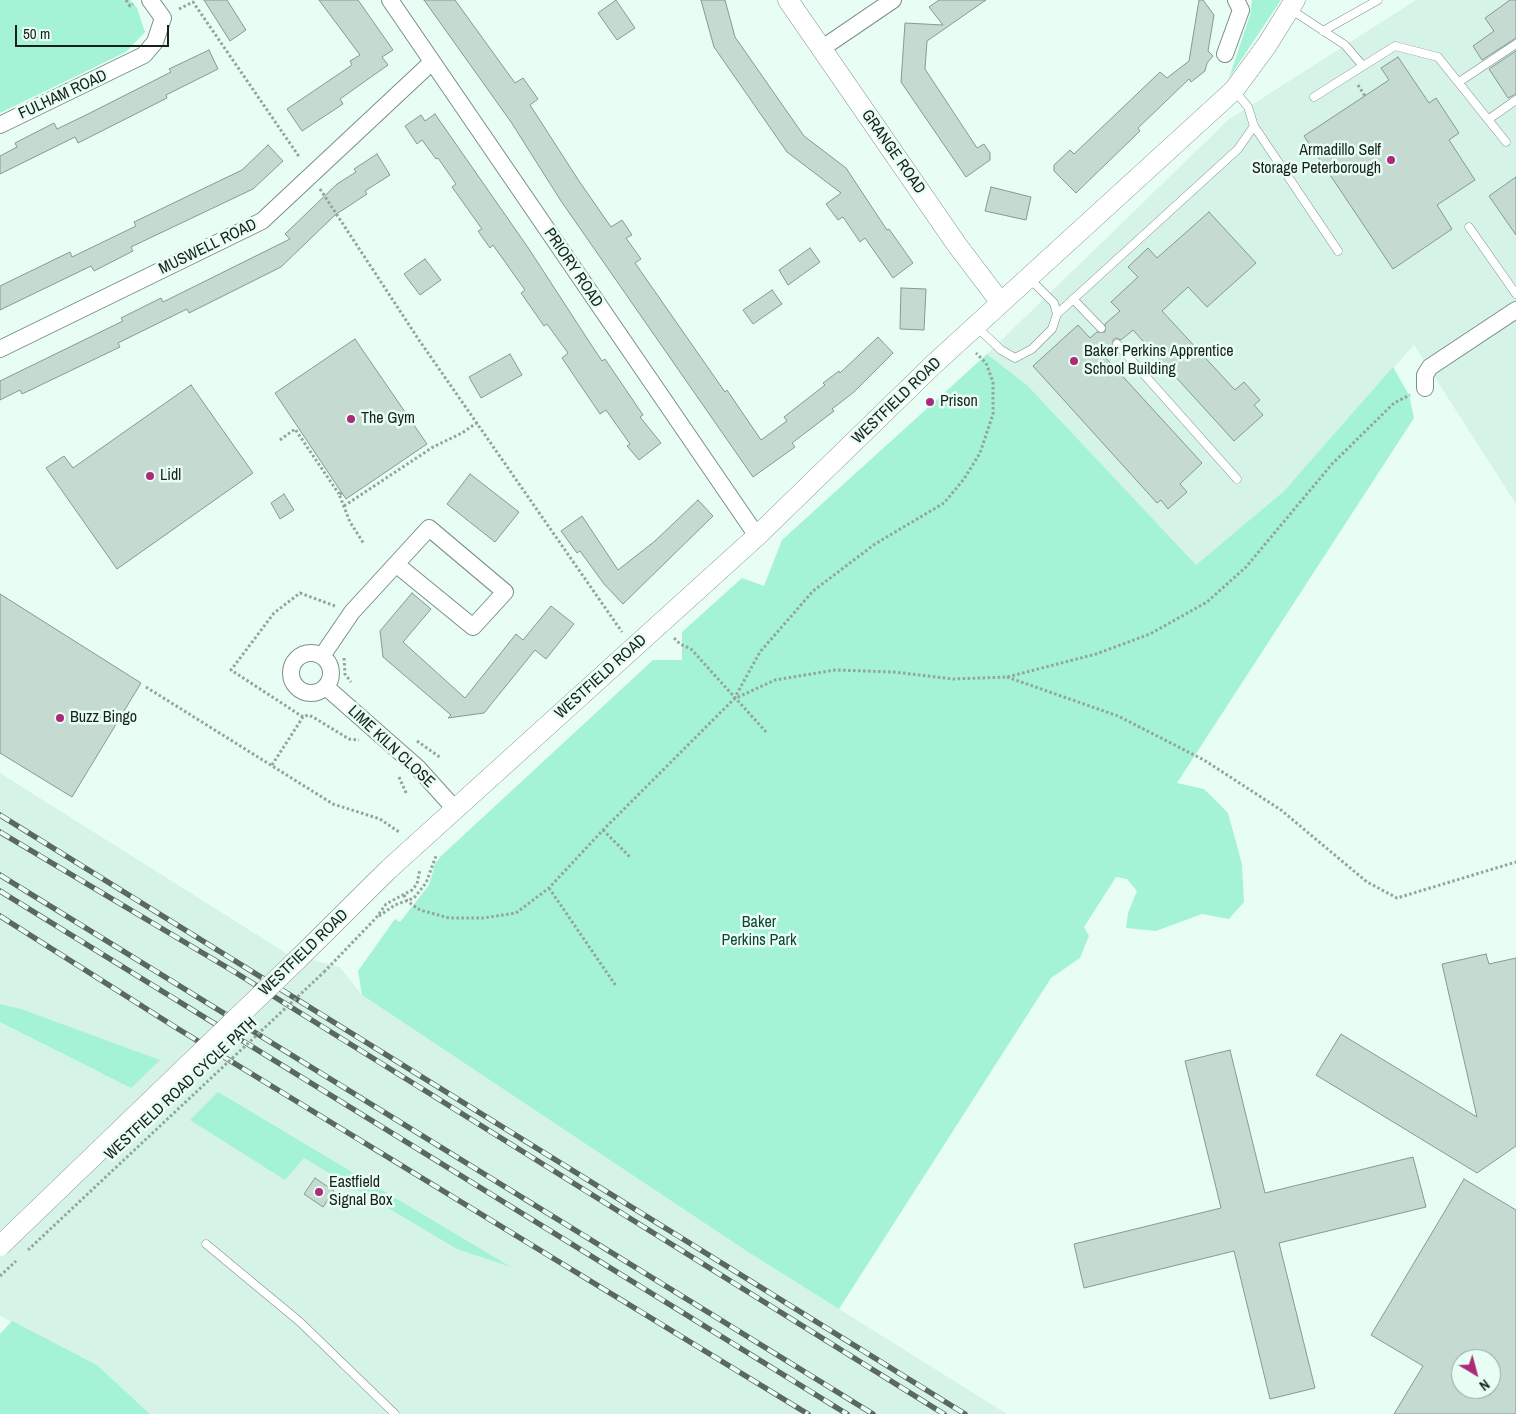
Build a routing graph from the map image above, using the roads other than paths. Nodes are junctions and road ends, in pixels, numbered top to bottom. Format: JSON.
{"nodes":[{"id":1,"x":150,"y":0,"type":"edge"},
{"id":2,"x":390,"y":0,"type":"edge"},
{"id":3,"x":788,"y":0,"type":"edge"},
{"id":4,"x":893,"y":0,"type":"edge"},
{"id":5,"x":1236,"y":0,"type":"edge"},
{"id":6,"x":1378,"y":0,"type":"edge"},
{"id":7,"x":1292,"y":4,"type":"edge"},
{"id":8,"x":1324,"y":31,"type":"junction"},
{"id":9,"x":1516,"y":44,"type":"edge"},
{"id":10,"x":822,"y":49,"type":"junction"},
{"id":11,"x":1225,"y":54,"type":"dead end"},
{"id":12,"x":432,"y":62,"type":"junction"},
{"id":13,"x":1363,"y":66,"type":"junction"},
{"id":14,"x":1459,"y":82,"type":"junction"},
{"id":15,"x":1234,"y":90,"type":"junction"},
{"id":16,"x":1314,"y":97,"type":"dead end"},
{"id":17,"x":1516,"y":100,"type":"edge"},
{"id":18,"x":1489,"y":118,"type":"junction"},
{"id":19,"x":0,"y":124,"type":"edge"},
{"id":20,"x":1254,"y":126,"type":"junction"},
{"id":21,"x":1506,"y":142,"type":"dead end"},
{"id":22,"x":1468,"y":227,"type":"dead end"},
{"id":23,"x":1338,"y":250,"type":"dead end"},
{"id":24,"x":1029,"y":278,"type":"junction"},
{"id":25,"x":1516,"y":294,"type":"edge"},
{"id":26,"x":1073,"y":299,"type":"junction"},
{"id":27,"x":1001,"y":303,"type":"junction"},
{"id":28,"x":1516,"y":310,"type":"edge"},
{"id":29,"x":1057,"y":314,"type":"junction"},
{"id":30,"x":976,"y":326,"type":"junction"},
{"id":31,"x":1101,"y":328,"type":"dead end"},
{"id":32,"x":1117,"y":344,"type":"dead end"},
{"id":33,"x":0,"y":349,"type":"edge"},
{"id":34,"x":1425,"y":388,"type":"road end"},
{"id":35,"x":1237,"y":479,"type":"dead end"},
{"id":36,"x":757,"y":536,"type":"junction"},
{"id":37,"x":397,"y":566,"type":"junction"},
{"id":38,"x":322,"y":656,"type":"junction"},
{"id":39,"x":326,"y":687,"type":"junction"},
{"id":40,"x":455,"y":808,"type":"junction"},
{"id":41,"x":206,"y":1244,"type":"dead end"},
{"id":42,"x":0,"y":1246,"type":"edge"},
{"id":43,"x":396,"y":1414,"type":"edge"}],
"edges":[{"from":1,"to":19,"type":"street","name":"FULHAM ROAD"},
{"from":2,"to":12,"type":"street","name":"PRIORY ROAD"},
{"from":3,"to":10,"type":"street","name":"GRANGE ROAD"},
{"from":4,"to":10,"type":"street"},
{"from":5,"to":11,"type":"street"},
{"from":6,"to":8,"type":"lane"},
{"from":7,"to":8,"type":"lane"},
{"from":7,"to":15,"type":"street","name":"WESTFIELD ROAD"},
{"from":8,"to":13,"type":"lane"},
{"from":9,"to":14,"type":"lane"},
{"from":10,"to":27,"type":"street","name":"GRANGE ROAD"},
{"from":12,"to":33,"type":"street","name":"MUSWELL ROAD"},
{"from":12,"to":36,"type":"street","name":"PRIORY ROAD"},
{"from":13,"to":14,"type":"lane"},
{"from":13,"to":16,"type":"lane"},
{"from":14,"to":18,"type":"lane"},
{"from":15,"to":20,"type":"lane"},
{"from":15,"to":24,"type":"street","name":"WESTFIELD ROAD"},
{"from":17,"to":18,"type":"lane"},
{"from":18,"to":21,"type":"lane"},
{"from":20,"to":23,"type":"lane"},
{"from":20,"to":26,"type":"lane"},
{"from":22,"to":25,"type":"lane"},
{"from":24,"to":27,"type":"street","name":"WESTFIELD ROAD"},
{"from":24,"to":29,"type":"lane"},
{"from":26,"to":29,"type":"lane"},
{"from":26,"to":31,"type":"lane"},
{"from":27,"to":30,"type":"street","name":"WESTFIELD ROAD"},
{"from":28,"to":34,"type":"street"},
{"from":29,"to":30,"type":"lane"},
{"from":30,"to":36,"type":"street","name":"WESTFIELD ROAD"},
{"from":32,"to":35,"type":"lane"},
{"from":36,"to":40,"type":"street","name":"WESTFIELD ROAD"},
{"from":37,"to":37,"type":"street"},
{"from":37,"to":38,"type":"street"},
{"from":38,"to":39,"type":"street"},
{"from":38,"to":39,"type":"street"},
{"from":39,"to":40,"type":"street","name":"LIME KILN CLOSE"},
{"from":40,"to":42,"type":"street","name":"WESTFIELD ROAD","bridge":true},
{"from":41,"to":43,"type":"lane"}]}
